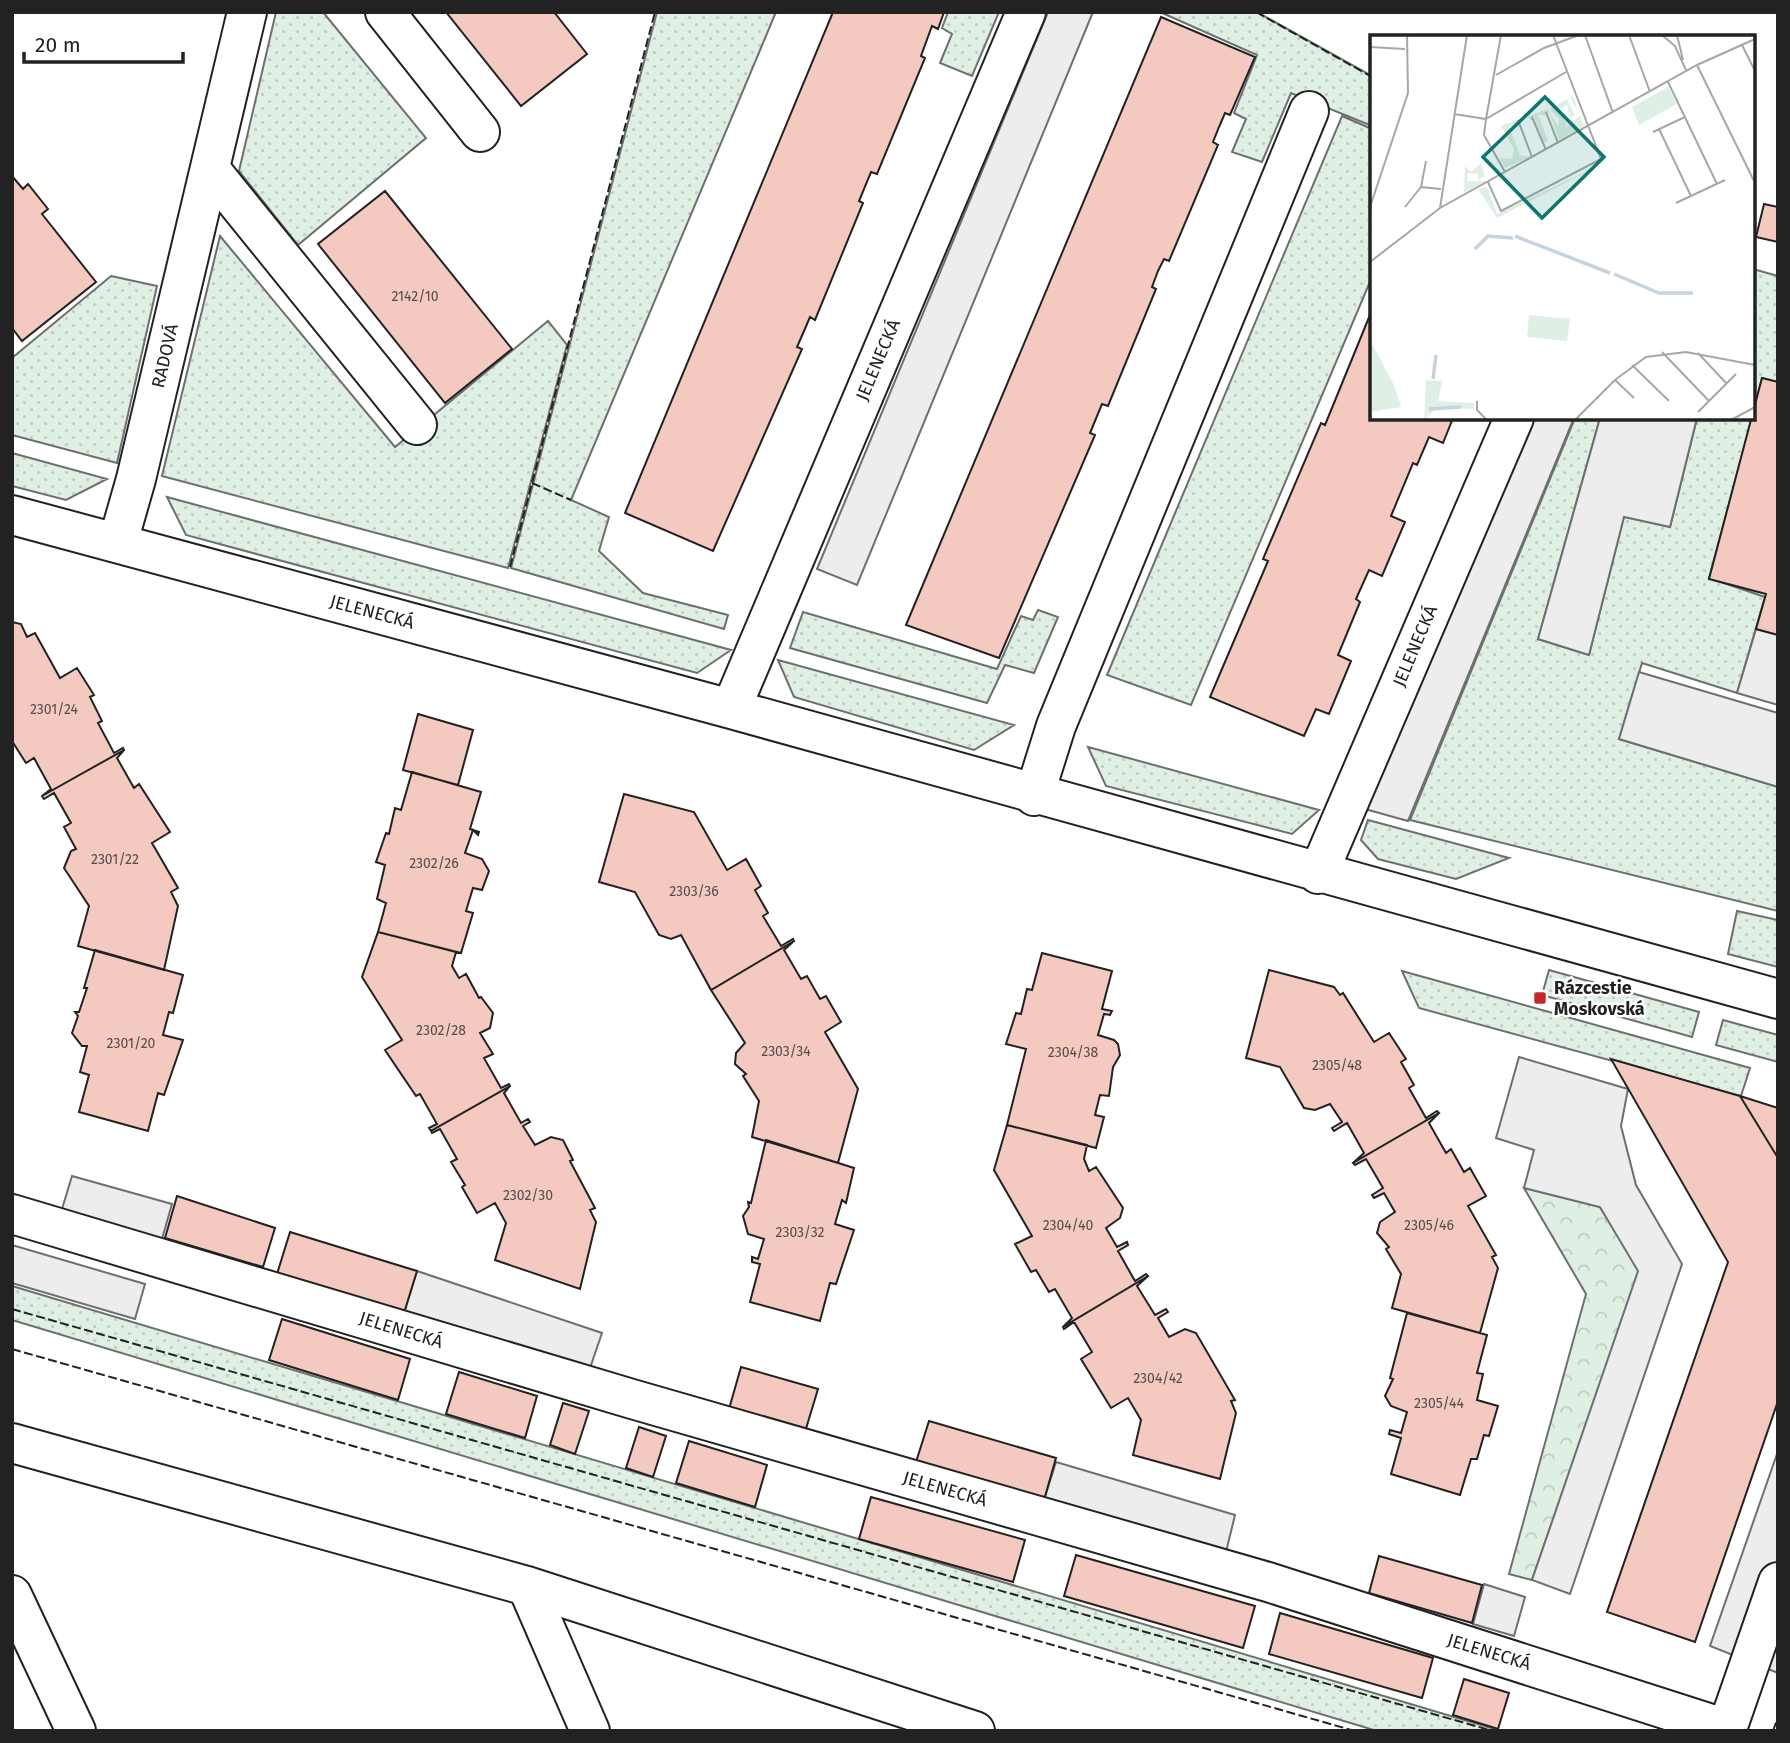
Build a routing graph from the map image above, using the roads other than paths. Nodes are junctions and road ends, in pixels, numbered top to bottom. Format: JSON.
{"nodes":[{"id":1,"x":247,"y":12,"type":"edge"},
{"id":2,"x":385,"y":12,"type":"edge"},
{"id":3,"x":1026,"y":12,"type":"edge"},
{"id":4,"x":1309,"y":111,"type":"dead end"},
{"id":5,"x":480,"y":132,"type":"dead end"},
{"id":6,"x":210,"y":169,"type":"junction"},
{"id":7,"x":1513,"y":420,"type":"edge"},
{"id":8,"x":417,"y":425,"type":"dead end"},
{"id":9,"x":12,"y":515,"type":"edge"},
{"id":10,"x":118,"y":542,"type":"junction"},
{"id":11,"x":731,"y":709,"type":"junction"},
{"id":12,"x":1034,"y":796,"type":"junction"},
{"id":13,"x":1318,"y":874,"type":"junction"},
{"id":14,"x":1778,"y":999,"type":"edge"},
{"id":15,"x":12,"y":1214,"type":"edge"},
{"id":16,"x":12,"y":1443,"type":"edge"},
{"id":17,"x":1778,"y":1582,"type":"edge"},
{"id":18,"x":527,"y":1586,"type":"junction"},
{"id":19,"x":12,"y":1595,"type":"edge"},
{"id":20,"x":76,"y":1731,"type":"edge"},
{"id":21,"x":590,"y":1731,"type":"edge"},
{"id":22,"x":975,"y":1731,"type":"edge"}],
"edges":[{"from":1,"to":6,"type":"street","name":"RADOVÁ"},
{"from":2,"to":5,"type":"street"},
{"from":3,"to":11,"type":"street","name":"JELENECKÁ"},
{"from":4,"to":12,"type":"street"},
{"from":6,"to":8,"type":"street"},
{"from":6,"to":10,"type":"street","name":"RADOVÁ"},
{"from":7,"to":13,"type":"street","name":"JELENECKÁ"},
{"from":9,"to":10,"type":"street","name":"JELENECKÁ"},
{"from":10,"to":11,"type":"street","name":"JELENECKÁ"},
{"from":11,"to":12,"type":"street","name":"JELENECKÁ"},
{"from":12,"to":13,"type":"street","name":"JELENECKÁ"},
{"from":13,"to":14,"type":"street","name":"JELENECKÁ"},
{"from":15,"to":17,"type":"street","name":"JELENECKÁ"},
{"from":16,"to":18,"type":"street"},
{"from":18,"to":21,"type":"street"},
{"from":18,"to":22,"type":"street"},
{"from":19,"to":20,"type":"street"}]}
